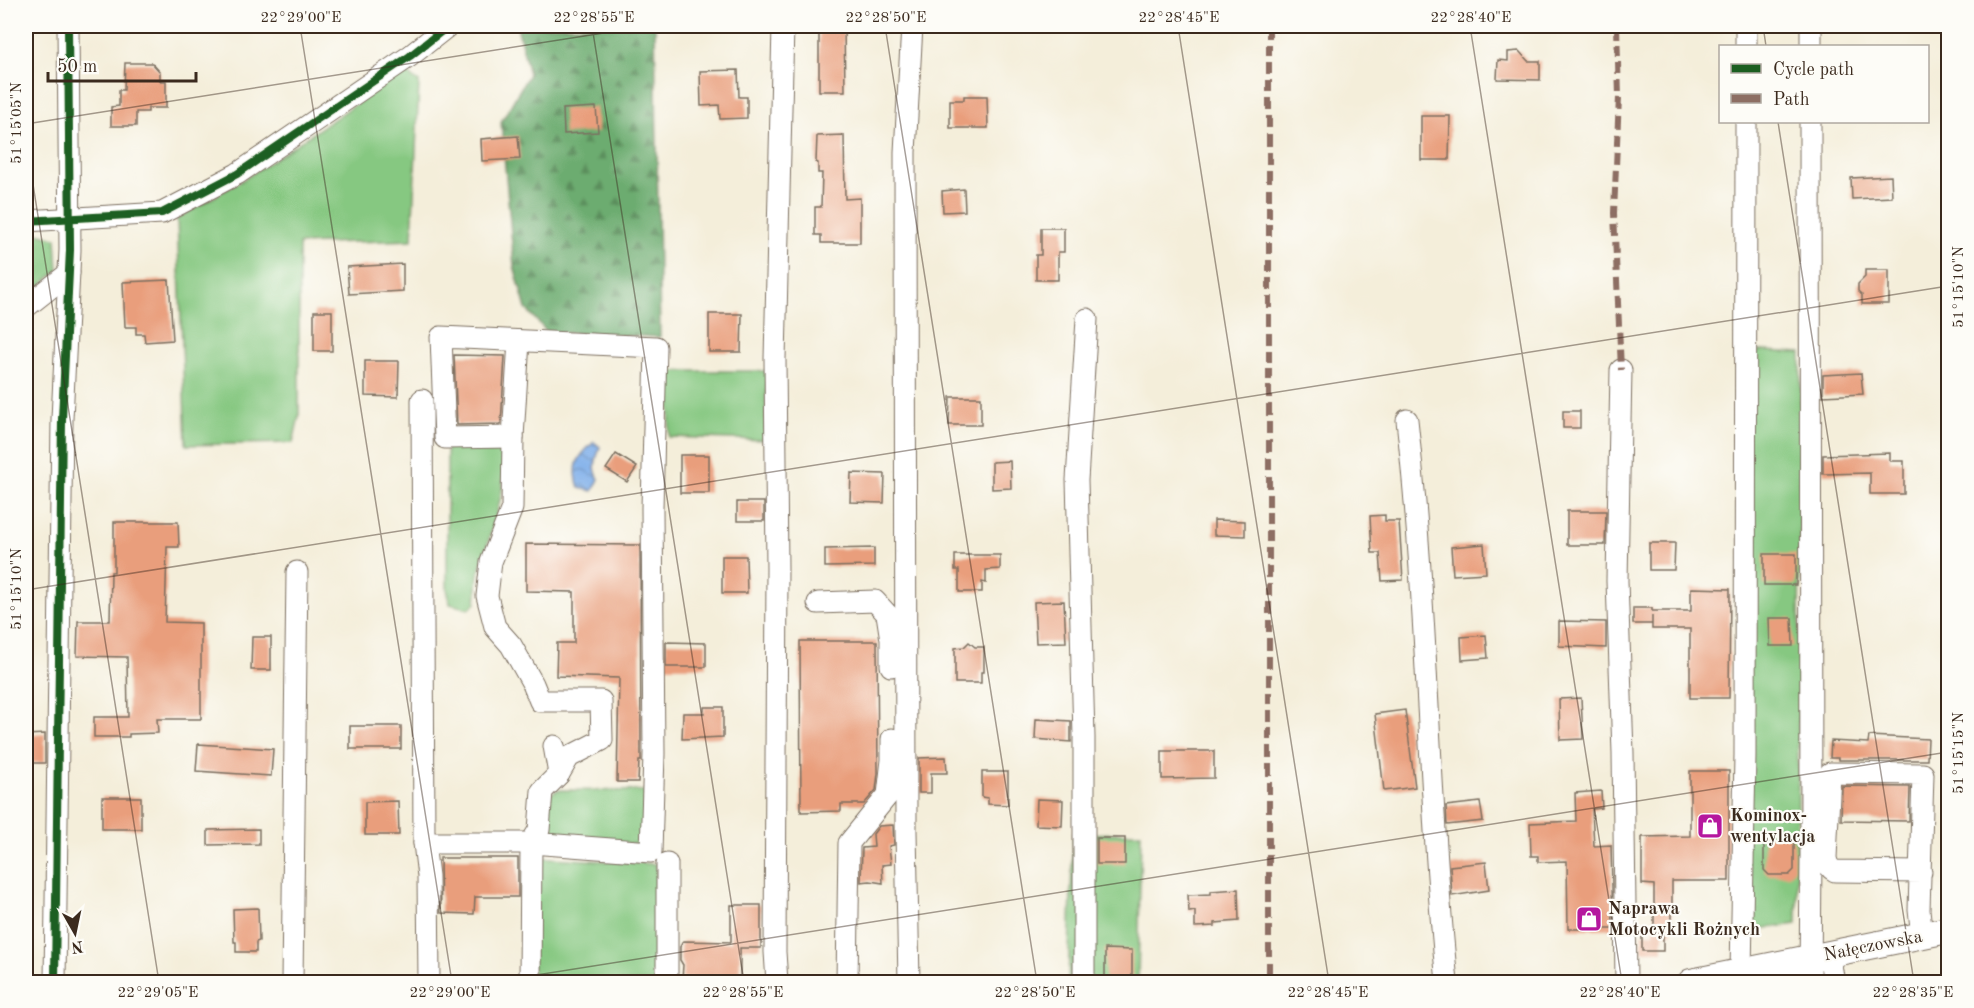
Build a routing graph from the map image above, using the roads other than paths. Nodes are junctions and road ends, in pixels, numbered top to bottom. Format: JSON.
{"nodes":[{"id":1,"x":68,"y":26,"type":"edge"},
{"id":2,"x":448,"y":26,"type":"edge"},
{"id":3,"x":783,"y":26,"type":"edge"},
{"id":4,"x":912,"y":26,"type":"edge"},
{"id":5,"x":1746,"y":26,"type":"edge"},
{"id":6,"x":1811,"y":26,"type":"edge"},
{"id":7,"x":1746,"y":45,"type":"edge"},
{"id":8,"x":1810,"y":45,"type":"edge"},
{"id":9,"x":1746,"y":123,"type":"edge"},
{"id":10,"x":1810,"y":123,"type":"edge"},
{"id":11,"x":71,"y":218,"type":"junction"},
{"id":12,"x":26,"y":220,"type":"edge"},
{"id":13,"x":69,"y":273,"type":"junction"},
{"id":14,"x":26,"y":307,"type":"edge"},
{"id":15,"x":1087,"y":319,"type":"dead end"},
{"id":16,"x":519,"y":341,"type":"junction"},
{"id":17,"x":1621,"y":370,"type":"dead end"},
{"id":18,"x":422,"y":400,"type":"dead end"},
{"id":19,"x":1407,"y":420,"type":"dead end"},
{"id":20,"x":513,"y":437,"type":"junction"},
{"id":21,"x":297,"y":572,"type":"dead end"},
{"id":22,"x":818,"y":603,"type":"dead end"},
{"id":23,"x":554,"y":746,"type":"dead end"},
{"id":24,"x":559,"y":774,"type":"junction"},
{"id":25,"x":438,"y":790,"type":"dead end"},
{"id":26,"x":430,"y":843,"type":"junction"},
{"id":27,"x":531,"y":843,"type":"junction"},
{"id":28,"x":668,"y":864,"type":"dead end"},
{"id":29,"x":1921,"y":872,"type":"junction"},
{"id":30,"x":1948,"y":930,"type":"edge"},
{"id":31,"x":1922,"y":936,"type":"junction"},
{"id":32,"x":1816,"y":965,"type":"edge"},
{"id":33,"x":1736,"y":976,"type":"edge"},
{"id":34,"x":55,"y":982,"type":"edge"},
{"id":35,"x":292,"y":982,"type":"edge"},
{"id":36,"x":429,"y":982,"type":"edge"},
{"id":37,"x":530,"y":982,"type":"edge"},
{"id":38,"x":667,"y":982,"type":"edge"},
{"id":39,"x":777,"y":982,"type":"edge"},
{"id":40,"x":847,"y":982,"type":"edge"},
{"id":41,"x":909,"y":982,"type":"edge"},
{"id":42,"x":1084,"y":982,"type":"edge"},
{"id":43,"x":1447,"y":982,"type":"edge"},
{"id":44,"x":1626,"y":982,"type":"edge"},
{"id":45,"x":1691,"y":982,"type":"edge"},
{"id":46,"x":1834,"y":982,"type":"edge"}],
"edges":[{"from":1,"to":11,"type":"street"},
{"from":2,"to":11,"type":"street"},
{"from":3,"to":39,"type":"street"},
{"from":4,"to":41,"type":"street"},
{"from":5,"to":7,"type":"street"},
{"from":6,"to":8,"type":"street"},
{"from":9,"to":33,"type":"street"},
{"from":10,"to":32,"type":"street"},
{"from":11,"to":12,"type":"street"},
{"from":11,"to":13,"type":"street"},
{"from":13,"to":14,"type":"street"},
{"from":13,"to":34,"type":"street"},
{"from":15,"to":42,"type":"street"},
{"from":16,"to":20,"type":"street"},
{"from":16,"to":20,"type":"street"},
{"from":16,"to":27,"type":"street"},
{"from":17,"to":44,"type":"street"},
{"from":18,"to":26,"type":"street"},
{"from":19,"to":43,"type":"street"},
{"from":20,"to":24,"type":"street"},
{"from":21,"to":35,"type":"street"},
{"from":22,"to":40,"type":"street"},
{"from":23,"to":24,"type":"street"},
{"from":24,"to":27,"type":"street"},
{"from":25,"to":26,"type":"street"},
{"from":26,"to":27,"type":"street"},
{"from":26,"to":36,"type":"street"},
{"from":27,"to":37,"type":"street"},
{"from":28,"to":38,"type":"street"},
{"from":29,"to":29,"type":"street"},
{"from":29,"to":31,"type":"street"},
{"from":30,"to":31,"type":"main road","name":"Nałęczowska"},
{"from":31,"to":32,"type":"main road","name":"Nałęczowska"},
{"from":32,"to":33,"type":"main road","name":"Nałęczowska"},
{"from":32,"to":46,"type":"street"},
{"from":33,"to":45,"type":"main road","name":"Nałęczowska"}]}
